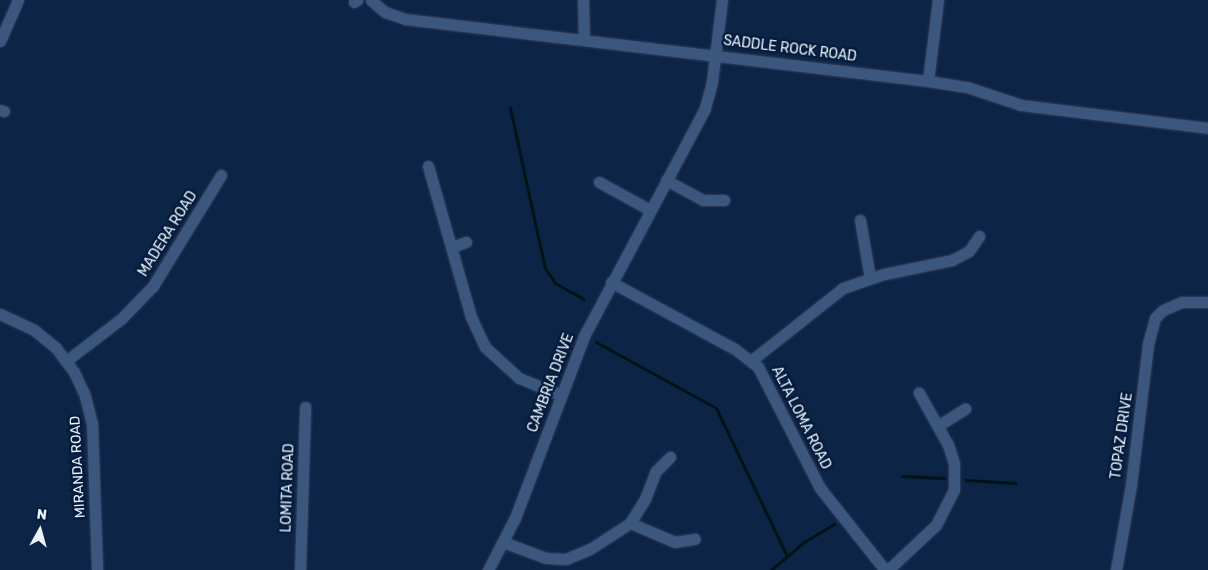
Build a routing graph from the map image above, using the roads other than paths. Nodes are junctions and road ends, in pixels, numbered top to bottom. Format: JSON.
{"nodes":[{"id":1,"x":18,"y":0,"type":"edge"},
{"id":2,"x":371,"y":0,"type":"edge"},
{"id":3,"x":583,"y":0,"type":"edge"},
{"id":4,"x":722,"y":0,"type":"edge"},
{"id":5,"x":938,"y":0,"type":"edge"},
{"id":6,"x":584,"y":40,"type":"junction"},
{"id":7,"x":0,"y":41,"type":"edge"},
{"id":8,"x":716,"y":55,"type":"junction"},
{"id":9,"x":928,"y":81,"type":"junction"},
{"id":10,"x":1208,"y":128,"type":"edge"},
{"id":11,"x":428,"y":166,"type":"dead end"},
{"id":12,"x":221,"y":175,"type":"dead end"},
{"id":13,"x":666,"y":180,"type":"junction"},
{"id":14,"x":599,"y":182,"type":"dead end"},
{"id":15,"x":724,"y":200,"type":"dead end"},
{"id":16,"x":650,"y":210,"type":"junction"},
{"id":17,"x":860,"y":220,"type":"dead end"},
{"id":18,"x":979,"y":236,"type":"dead end"},
{"id":19,"x":466,"y":242,"type":"dead end"},
{"id":20,"x":452,"y":247,"type":"junction"},
{"id":21,"x":870,"y":278,"type":"junction"},
{"id":22,"x":610,"y":282,"type":"junction"},
{"id":23,"x":1208,"y":302,"type":"edge"},
{"id":24,"x":0,"y":314,"type":"edge"},
{"id":25,"x":752,"y":360,"type":"junction"},
{"id":26,"x":66,"y":361,"type":"junction"},
{"id":27,"x":919,"y":393,"type":"dead end"},
{"id":28,"x":562,"y":395,"type":"junction"},
{"id":29,"x":305,"y":407,"type":"dead end"},
{"id":30,"x":965,"y":409,"type":"dead end"},
{"id":31,"x":938,"y":424,"type":"junction"},
{"id":32,"x":670,"y":457,"type":"dead end"},
{"id":33,"x":630,"y":522,"type":"junction"},
{"id":34,"x":694,"y":539,"type":"dead end"},
{"id":35,"x":504,"y":542,"type":"junction"},
{"id":36,"x":98,"y":570,"type":"edge"},
{"id":37,"x":300,"y":570,"type":"edge"},
{"id":38,"x":488,"y":570,"type":"edge"},
{"id":39,"x":886,"y":570,"type":"edge"},
{"id":40,"x":1116,"y":570,"type":"edge"}],
"edges":[{"from":1,"to":7,"type":"street"},
{"from":2,"to":6,"type":"street","name":"SADDLE ROCK ROAD"},
{"from":3,"to":6,"type":"street"},
{"from":4,"to":8,"type":"street","name":"CAMBRIA DRIVE"},
{"from":5,"to":9,"type":"street"},
{"from":6,"to":8,"type":"street","name":"SADDLE ROCK ROAD"},
{"from":8,"to":9,"type":"street","name":"SADDLE ROCK ROAD"},
{"from":8,"to":13,"type":"street","name":"CAMBRIA DRIVE"},
{"from":9,"to":10,"type":"street","name":"SADDLE ROCK ROAD"},
{"from":11,"to":20,"type":"street"},
{"from":12,"to":26,"type":"street","name":"MADERA ROAD"},
{"from":13,"to":15,"type":"street"},
{"from":13,"to":16,"type":"street","name":"CAMBRIA DRIVE"},
{"from":14,"to":16,"type":"street"},
{"from":16,"to":22,"type":"street","name":"CAMBRIA DRIVE"},
{"from":17,"to":21,"type":"street"},
{"from":18,"to":21,"type":"street"},
{"from":19,"to":20,"type":"street"},
{"from":20,"to":28,"type":"street"},
{"from":21,"to":25,"type":"street"},
{"from":22,"to":25,"type":"street","name":"ALTA LOMA ROAD"},
{"from":22,"to":28,"type":"street","name":"CAMBRIA DRIVE"},
{"from":23,"to":40,"type":"street","name":"TOPAZ DRIVE"},
{"from":24,"to":26,"type":"street","name":"MIRANDA ROAD"},
{"from":25,"to":39,"type":"street","name":"ALTA LOMA ROAD"},
{"from":26,"to":36,"type":"street","name":"MIRANDA ROAD"},
{"from":27,"to":31,"type":"street"},
{"from":28,"to":35,"type":"street","name":"CAMBRIA DRIVE"},
{"from":29,"to":37,"type":"street","name":"LOMITA ROAD"},
{"from":30,"to":31,"type":"street"},
{"from":31,"to":39,"type":"street"},
{"from":32,"to":33,"type":"street"},
{"from":33,"to":34,"type":"street"},
{"from":33,"to":35,"type":"street"},
{"from":35,"to":38,"type":"street","name":"CAMBRIA DRIVE"}]}
